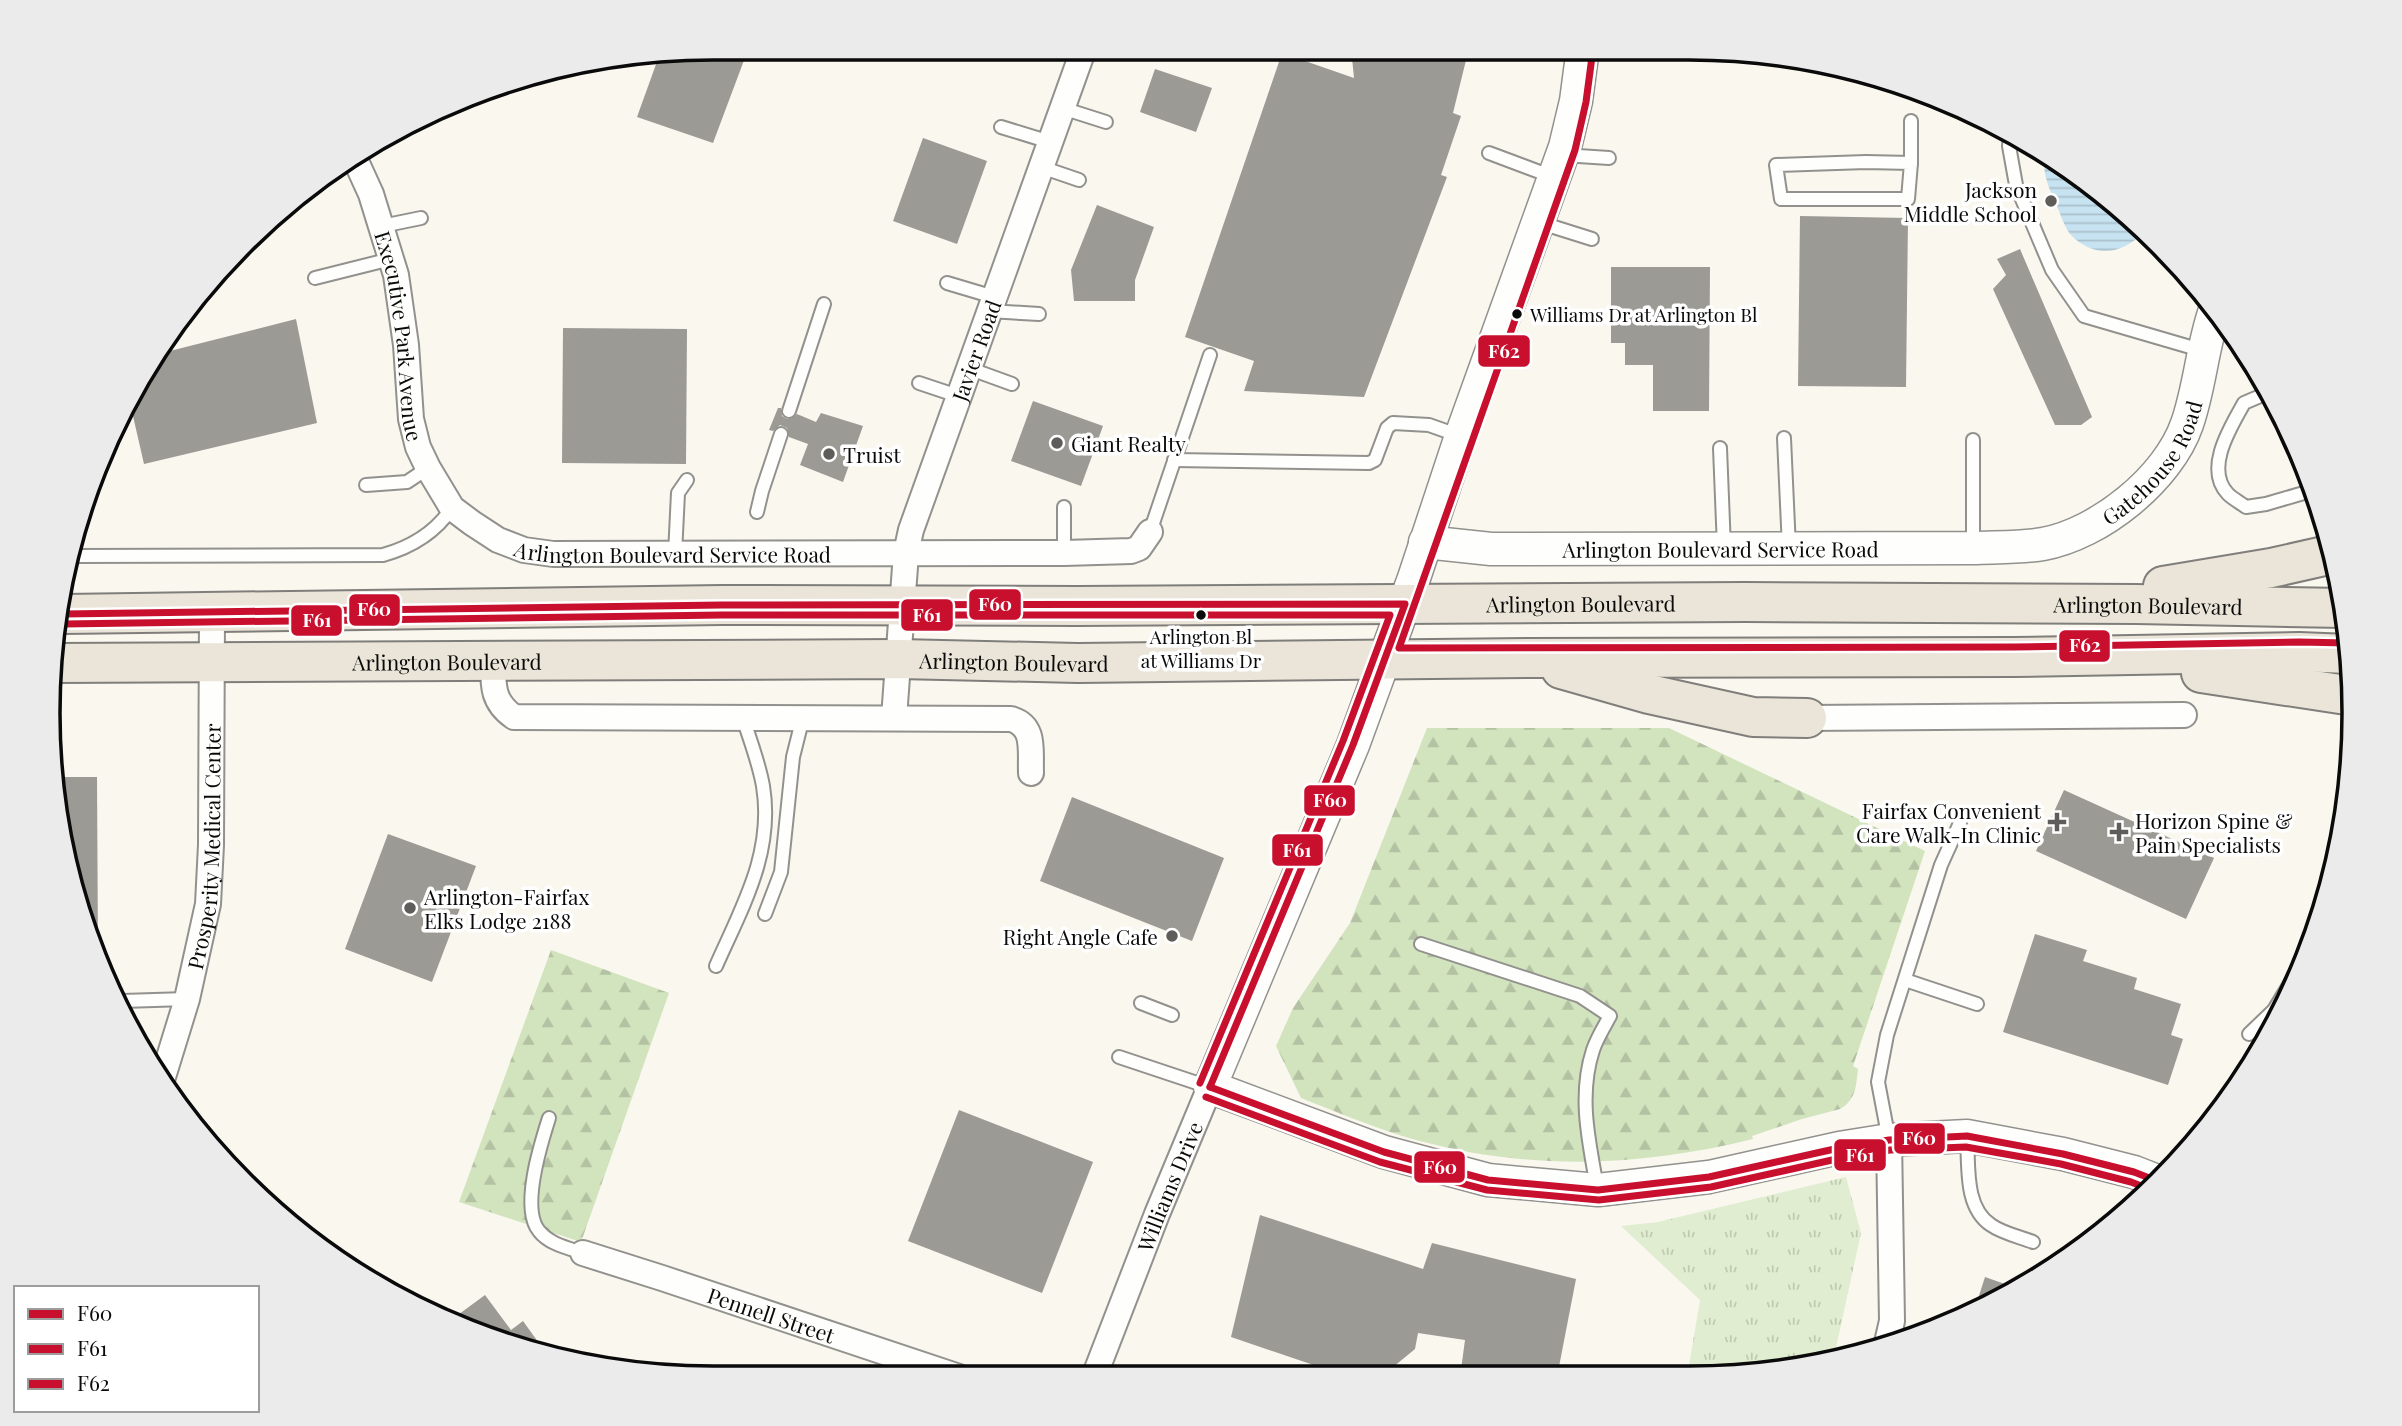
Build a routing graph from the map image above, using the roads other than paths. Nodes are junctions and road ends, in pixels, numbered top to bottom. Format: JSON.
{"nodes":[{"id":1,"x":1080,"y":60,"type":"edge"},
{"id":2,"x":1581,"y":60,"type":"edge"},
{"id":3,"x":1062,"y":108,"type":"junction"},
{"id":4,"x":1911,"y":121,"type":"dead end"},
{"id":5,"x":1106,"y":122,"type":"dead end"},
{"id":6,"x":1001,"y":127,"type":"dead end"},
{"id":7,"x":1050,"y":142,"type":"junction"},
{"id":8,"x":2009,"y":143,"type":"edge"},
{"id":9,"x":1489,"y":153,"type":"dead end"},
{"id":10,"x":1609,"y":158,"type":"dead end"},
{"id":11,"x":1911,"y":163,"type":"junction"},
{"id":12,"x":358,"y":165,"type":"edge"},
{"id":13,"x":1558,"y":166,"type":"junction"},
{"id":14,"x":1041,"y":167,"type":"junction"},
{"id":15,"x":1079,"y":180,"type":"dead end"},
{"id":16,"x":421,"y":218,"type":"dead end"},
{"id":17,"x":1538,"y":222,"type":"junction"},
{"id":18,"x":382,"y":226,"type":"junction"},
{"id":19,"x":1592,"y":239,"type":"dead end"},
{"id":20,"x":391,"y":258,"type":"junction"},
{"id":21,"x":315,"y":278,"type":"dead end"},
{"id":22,"x":947,"y":283,"type":"dead end"},
{"id":23,"x":824,"y":304,"type":"dead end"},
{"id":24,"x":991,"y":304,"type":"junction"},
{"id":25,"x":1038,"y":314,"type":"dead end"},
{"id":26,"x":2211,"y":321,"type":"edge"},
{"id":27,"x":2204,"y":351,"type":"junction"},
{"id":28,"x":1210,"y":355,"type":"dead end"},
{"id":29,"x":968,"y":368,"type":"junction"},
{"id":30,"x":919,"y":383,"type":"dead end"},
{"id":31,"x":1012,"y":384,"type":"dead end"},
{"id":32,"x":958,"y":396,"type":"junction"},
{"id":33,"x":2260,"y":396,"type":"edge"},
{"id":34,"x":789,"y":411,"type":"dead end"},
{"id":35,"x":781,"y":434,"type":"dead end"},
{"id":36,"x":1461,"y":436,"type":"junction"},
{"id":37,"x":1784,"y":438,"type":"dead end"},
{"id":38,"x":1973,"y":440,"type":"dead end"},
{"id":39,"x":1720,"y":448,"type":"dead end"},
{"id":40,"x":1174,"y":460,"type":"junction"},
{"id":41,"x":428,"y":468,"type":"junction"},
{"id":42,"x":687,"y":480,"type":"dead end"},
{"id":43,"x":366,"y":485,"type":"dead end"},
{"id":44,"x":2304,"y":492,"type":"edge"},
{"id":45,"x":1065,"y":507,"type":"dead end"},
{"id":46,"x":452,"y":508,"type":"junction"},
{"id":47,"x":757,"y":512,"type":"dead end"},
{"id":48,"x":1150,"y":532,"type":"joint"},
{"id":49,"x":1425,"y":542,"type":"junction"},
{"id":50,"x":2015,"y":547,"type":"joint"},
{"id":51,"x":1724,"y":548,"type":"junction"},
{"id":52,"x":1789,"y":548,"type":"junction"},
{"id":53,"x":1973,"y":548,"type":"junction"},
{"id":54,"x":906,"y":553,"type":"junction"},
{"id":55,"x":1064,"y":553,"type":"junction"},
{"id":56,"x":676,"y":554,"type":"junction"},
{"id":57,"x":79,"y":556,"type":"edge"},
{"id":58,"x":2323,"y":556,"type":"edge"},
{"id":59,"x":1941,"y":602,"type":"junction"},
{"id":60,"x":1405,"y":604,"type":"junction"},
{"id":61,"x":902,"y":605,"type":"junction"},
{"id":62,"x":2334,"y":608,"type":"edge"},
{"id":63,"x":212,"y":611,"type":"junction"},
{"id":64,"x":67,"y":614,"type":"edge"},
{"id":65,"x":2339,"y":654,"type":"edge"},
{"id":66,"x":2014,"y":657,"type":"junction"},
{"id":67,"x":1526,"y":658,"type":"junction"},
{"id":68,"x":899,"y":659,"type":"junction"},
{"id":69,"x":1384,"y":659,"type":"junction"},
{"id":70,"x":493,"y":660,"type":"junction"},
{"id":71,"x":212,"y":661,"type":"junction"},
{"id":72,"x":62,"y":663,"type":"edge"},
{"id":73,"x":2342,"y":694,"type":"edge"},
{"id":74,"x":2184,"y":715,"type":"dead end"},
{"id":75,"x":743,"y":718,"type":"junction"},
{"id":76,"x":803,"y":718,"type":"junction"},
{"id":77,"x":894,"y":718,"type":"junction"},
{"id":78,"x":1807,"y":718,"type":"joint"},
{"id":79,"x":1031,"y":773,"type":"dead end"},
{"id":80,"x":1960,"y":823,"type":"dead end"},
{"id":81,"x":765,"y":914,"type":"dead end"},
{"id":82,"x":1421,"y":944,"type":"dead end"},
{"id":83,"x":716,"y":966,"type":"dead end"},
{"id":84,"x":1905,"y":980,"type":"junction"},
{"id":85,"x":187,"y":999,"type":"junction"},
{"id":86,"x":126,"y":1001,"type":"edge"},
{"id":87,"x":1141,"y":1003,"type":"dead end"},
{"id":88,"x":1977,"y":1004,"type":"dead end"},
{"id":89,"x":1172,"y":1015,"type":"dead end"},
{"id":90,"x":2268,"y":1016,"type":"edge"},
{"id":91,"x":2249,"y":1034,"type":"dead end"},
{"id":92,"x":1119,"y":1057,"type":"dead end"},
{"id":93,"x":165,"y":1069,"type":"edge"},
{"id":94,"x":1210,"y":1087,"type":"junction"},
{"id":95,"x":549,"y":1118,"type":"dead end"},
{"id":96,"x":1967,"y":1136,"type":"junction"},
{"id":97,"x":1889,"y":1140,"type":"junction"},
{"id":98,"x":2148,"y":1178,"type":"edge"},
{"id":99,"x":1598,"y":1190,"type":"junction"},
{"id":100,"x":2033,"y":1242,"type":"dead end"},
{"id":101,"x":583,"y":1253,"type":"joint"},
{"id":102,"x":1889,"y":1335,"type":"edge"},
{"id":103,"x":926,"y":1366,"type":"edge"},
{"id":104,"x":1098,"y":1366,"type":"edge"}],
"edges":[{"from":1,"to":3,"type":"street","name":"Javier Road"},
{"from":2,"to":13,"type":"street","name":"Williams Drive"},
{"from":3,"to":5,"type":"lane"},
{"from":3,"to":7,"type":"street","name":"Javier Road"},
{"from":4,"to":11,"type":"lane"},
{"from":6,"to":7,"type":"lane"},
{"from":7,"to":14,"type":"street","name":"Javier Road"},
{"from":8,"to":27,"type":"lane"},
{"from":9,"to":13,"type":"lane"},
{"from":10,"to":13,"type":"lane"},
{"from":11,"to":11,"type":"lane"},
{"from":12,"to":18,"type":"street","name":"Executive Park Avenue"},
{"from":13,"to":17,"type":"street","name":"Williams Drive"},
{"from":14,"to":15,"type":"lane"},
{"from":14,"to":24,"type":"street","name":"Javier Road"},
{"from":16,"to":18,"type":"lane"},
{"from":17,"to":19,"type":"lane"},
{"from":17,"to":36,"type":"street","name":"Williams Drive"},
{"from":18,"to":20,"type":"street","name":"Executive Park Avenue"},
{"from":20,"to":21,"type":"lane"},
{"from":20,"to":41,"type":"street","name":"Executive Park Avenue"},
{"from":22,"to":24,"type":"lane"},
{"from":23,"to":34,"type":"lane"},
{"from":24,"to":25,"type":"lane"},
{"from":24,"to":29,"type":"street","name":"Javier Road"},
{"from":26,"to":27,"type":"street","name":"Gatehouse Road"},
{"from":27,"to":50,"type":"street","name":"Gatehouse Road"},
{"from":28,"to":40,"type":"lane"},
{"from":29,"to":31,"type":"lane"},
{"from":29,"to":32,"type":"street","name":"Javier Road"},
{"from":30,"to":32,"type":"lane"},
{"from":32,"to":54,"type":"street","name":"Javier Road"},
{"from":33,"to":44,"type":"lane"},
{"from":35,"to":47,"type":"lane"},
{"from":36,"to":40,"type":"lane"},
{"from":36,"to":49,"type":"street","name":"Williams Drive"},
{"from":37,"to":52,"type":"lane"},
{"from":38,"to":53,"type":"lane"},
{"from":39,"to":51,"type":"lane"},
{"from":40,"to":48,"type":"lane"},
{"from":41,"to":43,"type":"lane"},
{"from":41,"to":46,"type":"street","name":"Executive Park Avenue"},
{"from":42,"to":56,"type":"lane"},
{"from":45,"to":55,"type":"lane"},
{"from":46,"to":56,"type":"street","name":"Arlington Boulevard Service Road"},
{"from":46,"to":57,"type":"lane"},
{"from":48,"to":55,"type":"street","name":"Arlington Boulevard Service Road"},
{"from":49,"to":51,"type":"street","name":"Arlington Boulevard Service Road"},
{"from":49,"to":60,"type":"street","name":"Williams Drive"},
{"from":50,"to":53,"type":"street","name":"Arlington Boulevard Service Road"},
{"from":51,"to":52,"type":"street","name":"Arlington Boulevard Service Road"},
{"from":52,"to":53,"type":"street","name":"Arlington Boulevard Service Road"},
{"from":54,"to":55,"type":"street","name":"Arlington Boulevard Service Road"},
{"from":54,"to":56,"type":"street","name":"Arlington Boulevard Service Road"},
{"from":54,"to":61,"type":"street","name":"Javier Road"},
{"from":58,"to":59,"type":"main road"},
{"from":59,"to":60,"type":"main road","name":"Arlington Boulevard"},
{"from":59,"to":62,"type":"main road","name":"Arlington Boulevard"},
{"from":60,"to":61,"type":"main road","name":"Arlington Boulevard"},
{"from":60,"to":69,"type":"street","name":"Williams Drive"},
{"from":61,"to":63,"type":"main road","name":"Arlington Boulevard"},
{"from":61,"to":68,"type":"street","name":"Javier Road"},
{"from":63,"to":64,"type":"main road","name":"Arlington Boulevard"},
{"from":63,"to":71,"type":"street","name":"Prosperity Medical Center"},
{"from":65,"to":66,"type":"main road","name":"Arlington Boulevard"},
{"from":66,"to":67,"type":"main road","name":"Arlington Boulevard"},
{"from":66,"to":73,"type":"main road"},
{"from":67,"to":69,"type":"main road","name":"Arlington Boulevard"},
{"from":67,"to":78,"type":"main road"},
{"from":68,"to":69,"type":"main road","name":"Arlington Boulevard"},
{"from":68,"to":70,"type":"main road","name":"Arlington Boulevard"},
{"from":68,"to":77,"type":"street","name":"Javier Road"},
{"from":69,"to":94,"type":"street","name":"Williams Drive"},
{"from":70,"to":71,"type":"main road","name":"Arlington Boulevard"},
{"from":70,"to":75,"type":"street"},
{"from":71,"to":72,"type":"main road","name":"Arlington Boulevard"},
{"from":71,"to":85,"type":"street","name":"Prosperity Medical Center"},
{"from":74,"to":78,"type":"street"},
{"from":75,"to":76,"type":"street"},
{"from":75,"to":83,"type":"lane"},
{"from":76,"to":77,"type":"street"},
{"from":76,"to":81,"type":"lane"},
{"from":77,"to":79,"type":"street"},
{"from":80,"to":84,"type":"lane"},
{"from":82,"to":99,"type":"lane"},
{"from":84,"to":88,"type":"lane"},
{"from":84,"to":97,"type":"lane"},
{"from":85,"to":86,"type":"lane"},
{"from":85,"to":93,"type":"street","name":"Prosperity Medical Center"},
{"from":87,"to":89,"type":"lane"},
{"from":90,"to":91,"type":"lane"},
{"from":92,"to":94,"type":"lane"},
{"from":94,"to":99,"type":"street"},
{"from":94,"to":104,"type":"street","name":"Williams Drive"},
{"from":95,"to":101,"type":"lane"},
{"from":96,"to":97,"type":"street"},
{"from":96,"to":98,"type":"street"},
{"from":96,"to":100,"type":"lane"},
{"from":97,"to":99,"type":"street"},
{"from":97,"to":102,"type":"street"},
{"from":101,"to":103,"type":"street","name":"Pennell Street"}]}
